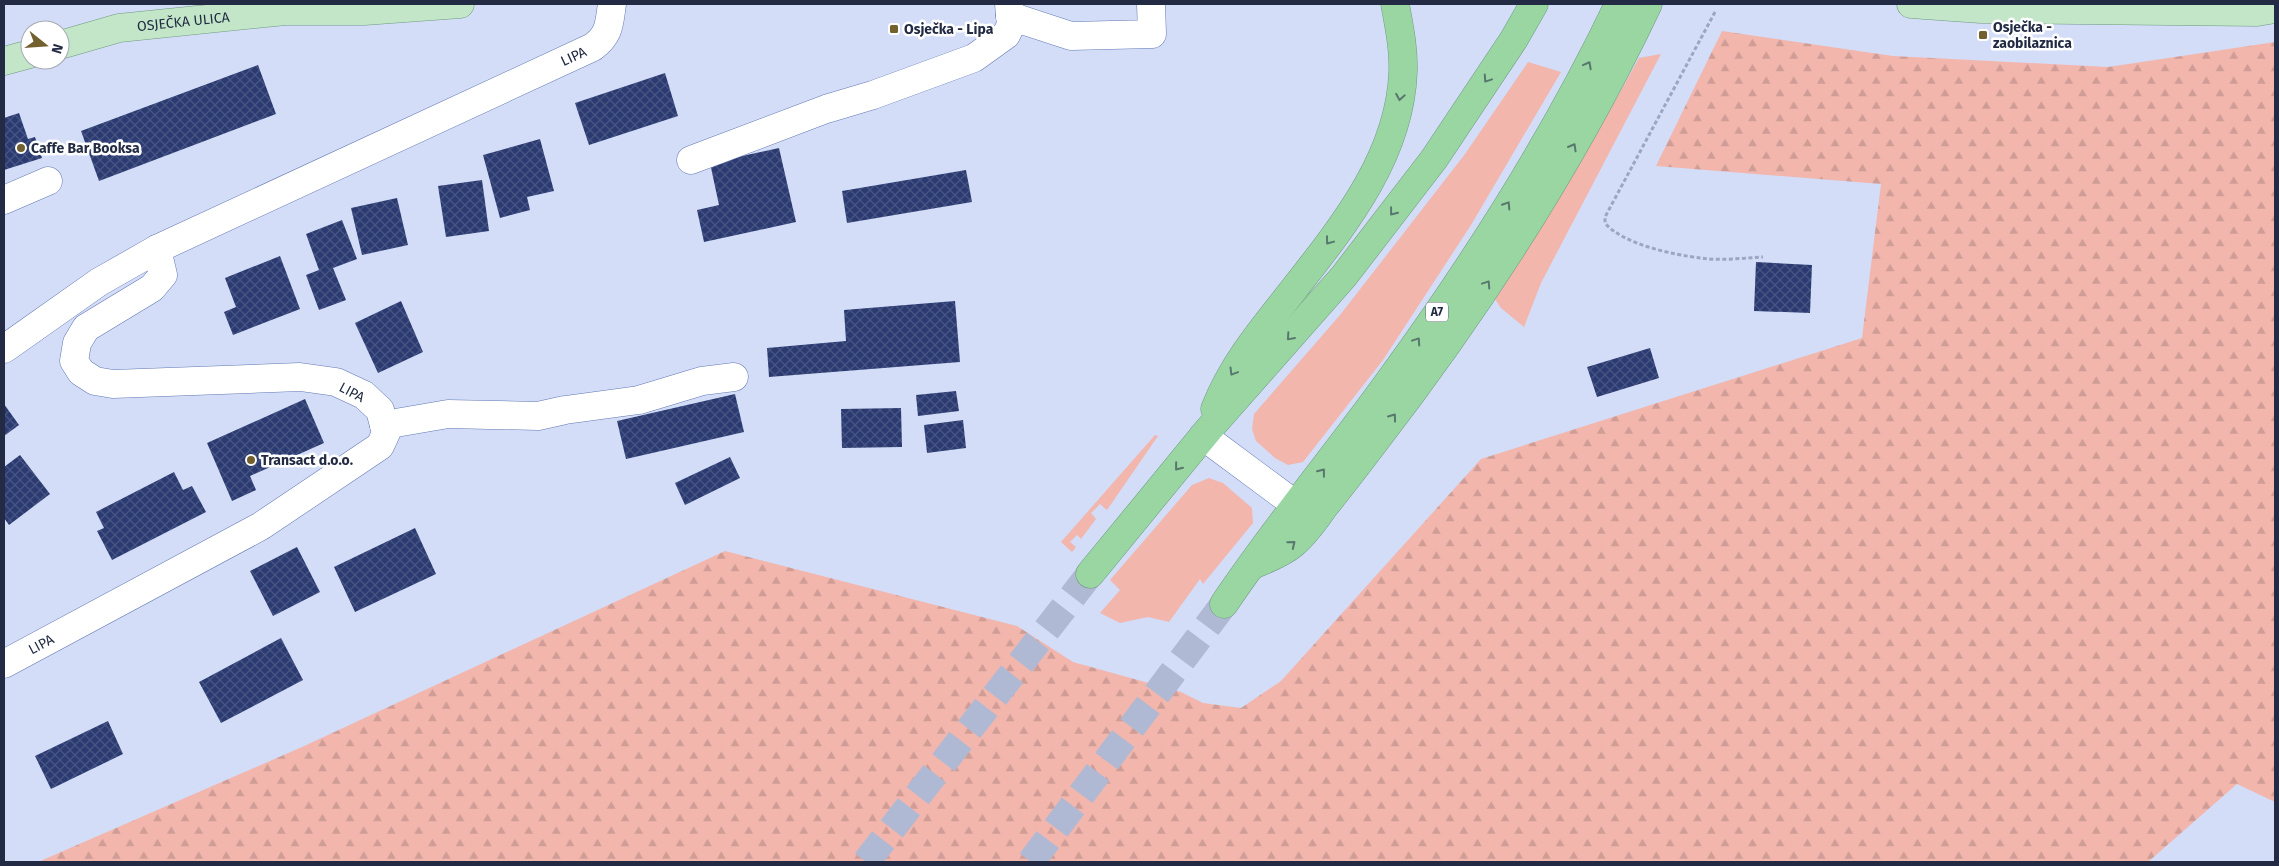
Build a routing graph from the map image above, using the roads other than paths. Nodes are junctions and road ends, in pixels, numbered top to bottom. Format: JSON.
{"nodes":[{"id":1,"x":460,"y":4,"type":"edge"},
{"id":2,"x":612,"y":4,"type":"edge"},
{"id":3,"x":1151,"y":4,"type":"edge"},
{"id":4,"x":1395,"y":4,"type":"edge"},
{"id":5,"x":1534,"y":4,"type":"edge"},
{"id":6,"x":1619,"y":4,"type":"edge"},
{"id":7,"x":1648,"y":4,"type":"edge"},
{"id":8,"x":1912,"y":4,"type":"edge"},
{"id":9,"x":2275,"y":9,"type":"edge"},
{"id":10,"x":1010,"y":10,"type":"edge"},
{"id":11,"x":70,"y":42,"type":"edge"},
{"id":12,"x":20,"y":57,"type":"edge"},
{"id":13,"x":4,"y":61,"type":"edge"},
{"id":14,"x":691,"y":160,"type":"dead end"},
{"id":15,"x":48,"y":181,"type":"dead end"},
{"id":16,"x":4,"y":200,"type":"edge"},
{"id":17,"x":157,"y":249,"type":"junction"},
{"id":18,"x":4,"y":349,"type":"edge"},
{"id":19,"x":734,"y":377,"type":"dead end"},
{"id":20,"x":384,"y":425,"type":"junction"},
{"id":21,"x":1206,"y":433,"type":"junction"},
{"id":22,"x":1296,"y":505,"type":"junction"},
{"id":23,"x":1249,"y":566,"type":"junction"},
{"id":24,"x":1090,"y":574,"type":"tunnel mouth"},
{"id":25,"x":1224,"y":604,"type":"tunnel mouth"},
{"id":26,"x":4,"y":664,"type":"edge"}],
"edges":[{"from":1,"to":11,"type":"main road","name":"OSJEČKA ULICA"},
{"from":2,"to":17,"type":"street","name":"LIPA"},
{"from":3,"to":10,"type":"street"},
{"from":4,"to":21,"type":"highway","one_way":true},
{"from":5,"to":21,"type":"highway","one_way":true},
{"from":22,"to":6,"type":"highway","number":"A7","one_way":true},
{"from":23,"to":7,"type":"highway","one_way":true},
{"from":8,"to":9,"type":"main road"},
{"from":10,"to":14,"type":"street"},
{"from":12,"to":13,"type":"main road"},
{"from":15,"to":16,"type":"street"},
{"from":17,"to":18,"type":"street","name":"LIPA"},
{"from":17,"to":20,"type":"street","name":"LIPA"},
{"from":19,"to":20,"type":"street"},
{"from":20,"to":26,"type":"street","name":"LIPA"},
{"from":21,"to":22,"type":"street"},
{"from":21,"to":24,"type":"highway","one_way":true},
{"from":22,"to":23,"type":"highway","number":"A7"},
{"from":23,"to":25,"type":"highway","number":"A7"}]}
